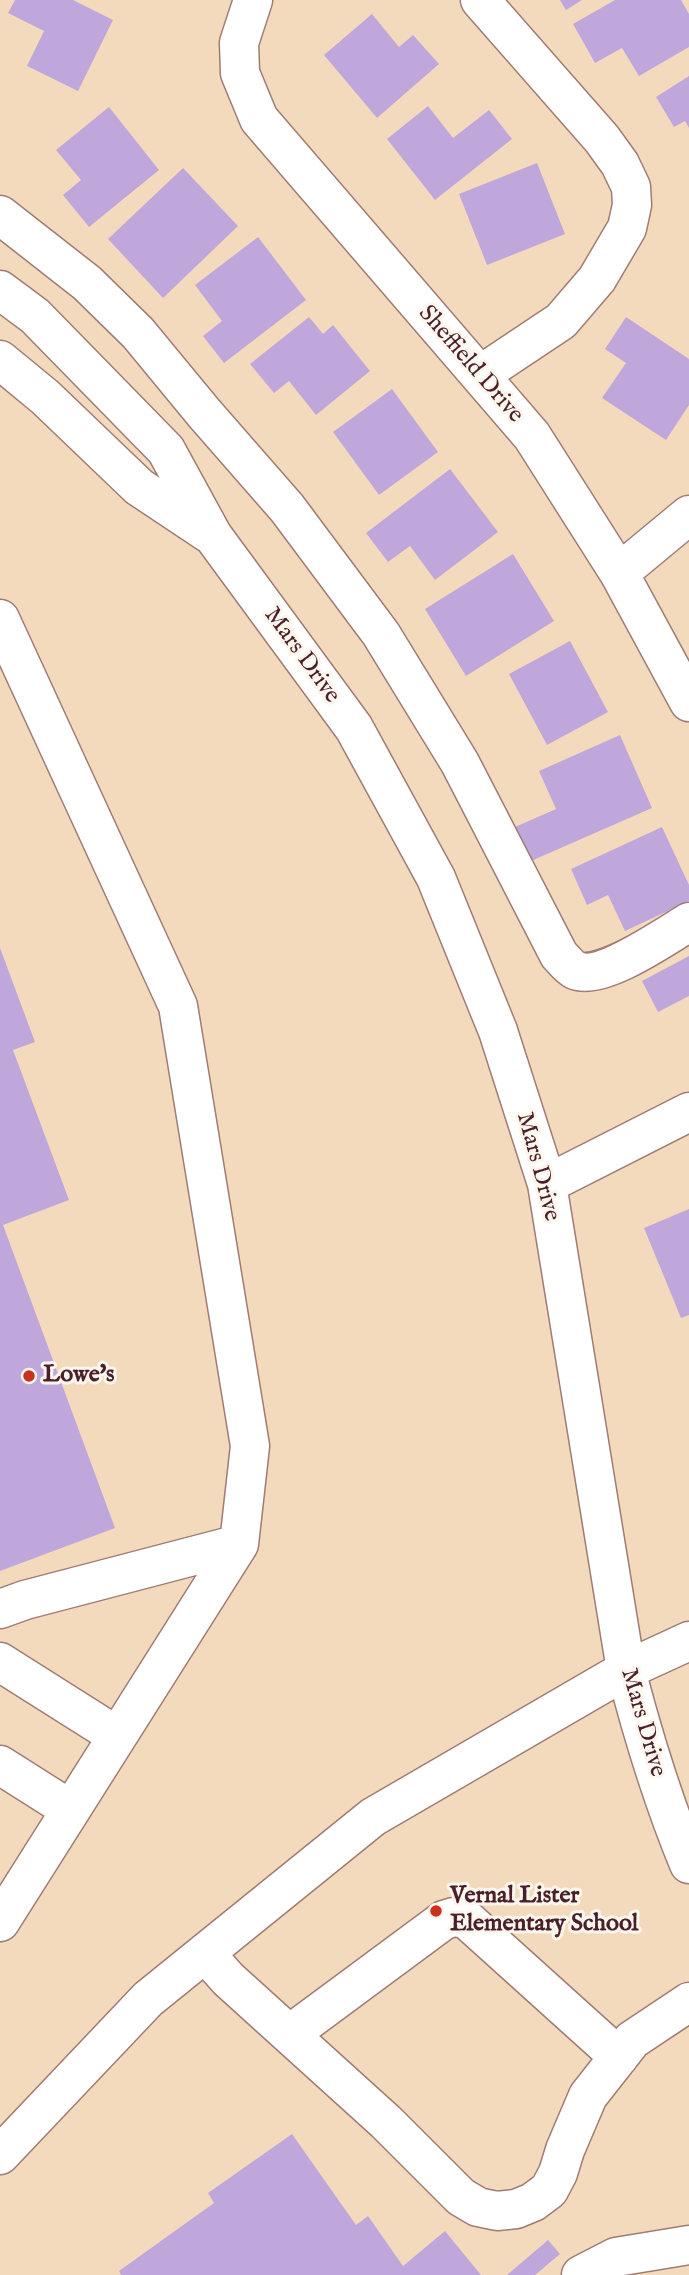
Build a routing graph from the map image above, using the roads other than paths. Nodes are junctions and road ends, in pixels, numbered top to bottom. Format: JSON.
{"nodes":[{"id":1,"x":253,"y":0,"type":"edge"},
{"id":2,"x":480,"y":0,"type":"edge"},
{"id":3,"x":0,"y":215,"type":"edge"},
{"id":4,"x":0,"y":290,"type":"edge"},
{"id":5,"x":0,"y":360,"type":"edge"},
{"id":6,"x":480,"y":375,"type":"junction"},
{"id":7,"x":689,"y":515,"type":"edge"},
{"id":8,"x":213,"y":536,"type":"junction"},
{"id":9,"x":619,"y":573,"type":"junction"},
{"id":10,"x":0,"y":620,"type":"edge"},
{"id":11,"x":689,"y":702,"type":"edge"},
{"id":12,"x":689,"y":922,"type":"edge"},
{"id":13,"x":689,"y":1112,"type":"edge"},
{"id":14,"x":547,"y":1184,"type":"junction"},
{"id":15,"x":239,"y":1544,"type":"junction"},
{"id":16,"x":0,"y":1609,"type":"edge"},
{"id":17,"x":689,"y":1641,"type":"edge"},
{"id":18,"x":0,"y":1662,"type":"edge"},
{"id":19,"x":626,"y":1670,"type":"junction"},
{"id":20,"x":117,"y":1736,"type":"junction"},
{"id":21,"x":0,"y":1765,"type":"edge"},
{"id":22,"x":71,"y":1810,"type":"junction"},
{"id":23,"x":689,"y":1864,"type":"edge"},
{"id":24,"x":4,"y":1904,"type":"edge"},
{"id":25,"x":205,"y":1953,"type":"junction"},
{"id":26,"x":689,"y":2002,"type":"edge"},
{"id":27,"x":290,"y":2035,"type":"junction"},
{"id":28,"x":619,"y":2057,"type":"junction"},
{"id":29,"x":0,"y":2155,"type":"edge"},
{"id":30,"x":689,"y":2245,"type":"edge"},
{"id":31,"x":632,"y":2265,"type":"edge"},
{"id":32,"x":580,"y":2275,"type":"edge"}],
"edges":[{"from":1,"to":6,"type":"street","name":"Sheffield Drive"},
{"from":2,"to":6,"type":"street"},
{"from":3,"to":12,"type":"street"},
{"from":4,"to":8,"type":"street","name":"Mars Drive"},
{"from":5,"to":8,"type":"street","name":"Mars Drive"},
{"from":6,"to":9,"type":"street","name":"Sheffield Drive"},
{"from":7,"to":9,"type":"street"},
{"from":8,"to":14,"type":"street","name":"Mars Drive"},
{"from":9,"to":11,"type":"street","name":"Sheffield Drive"},
{"from":10,"to":15,"type":"street"},
{"from":13,"to":14,"type":"street"},
{"from":14,"to":19,"type":"street","name":"Mars Drive"},
{"from":15,"to":16,"type":"street"},
{"from":15,"to":20,"type":"street"},
{"from":17,"to":19,"type":"street"},
{"from":18,"to":20,"type":"street"},
{"from":19,"to":23,"type":"street","name":"Mars Drive"},
{"from":19,"to":25,"type":"street"},
{"from":20,"to":22,"type":"street"},
{"from":21,"to":22,"type":"street"},
{"from":22,"to":24,"type":"street"},
{"from":25,"to":27,"type":"street"},
{"from":25,"to":29,"type":"street"},
{"from":26,"to":28,"type":"street"},
{"from":27,"to":28,"type":"street"},
{"from":27,"to":28,"type":"street"},
{"from":30,"to":31,"type":"street"},
{"from":31,"to":32,"type":"street"}]}
